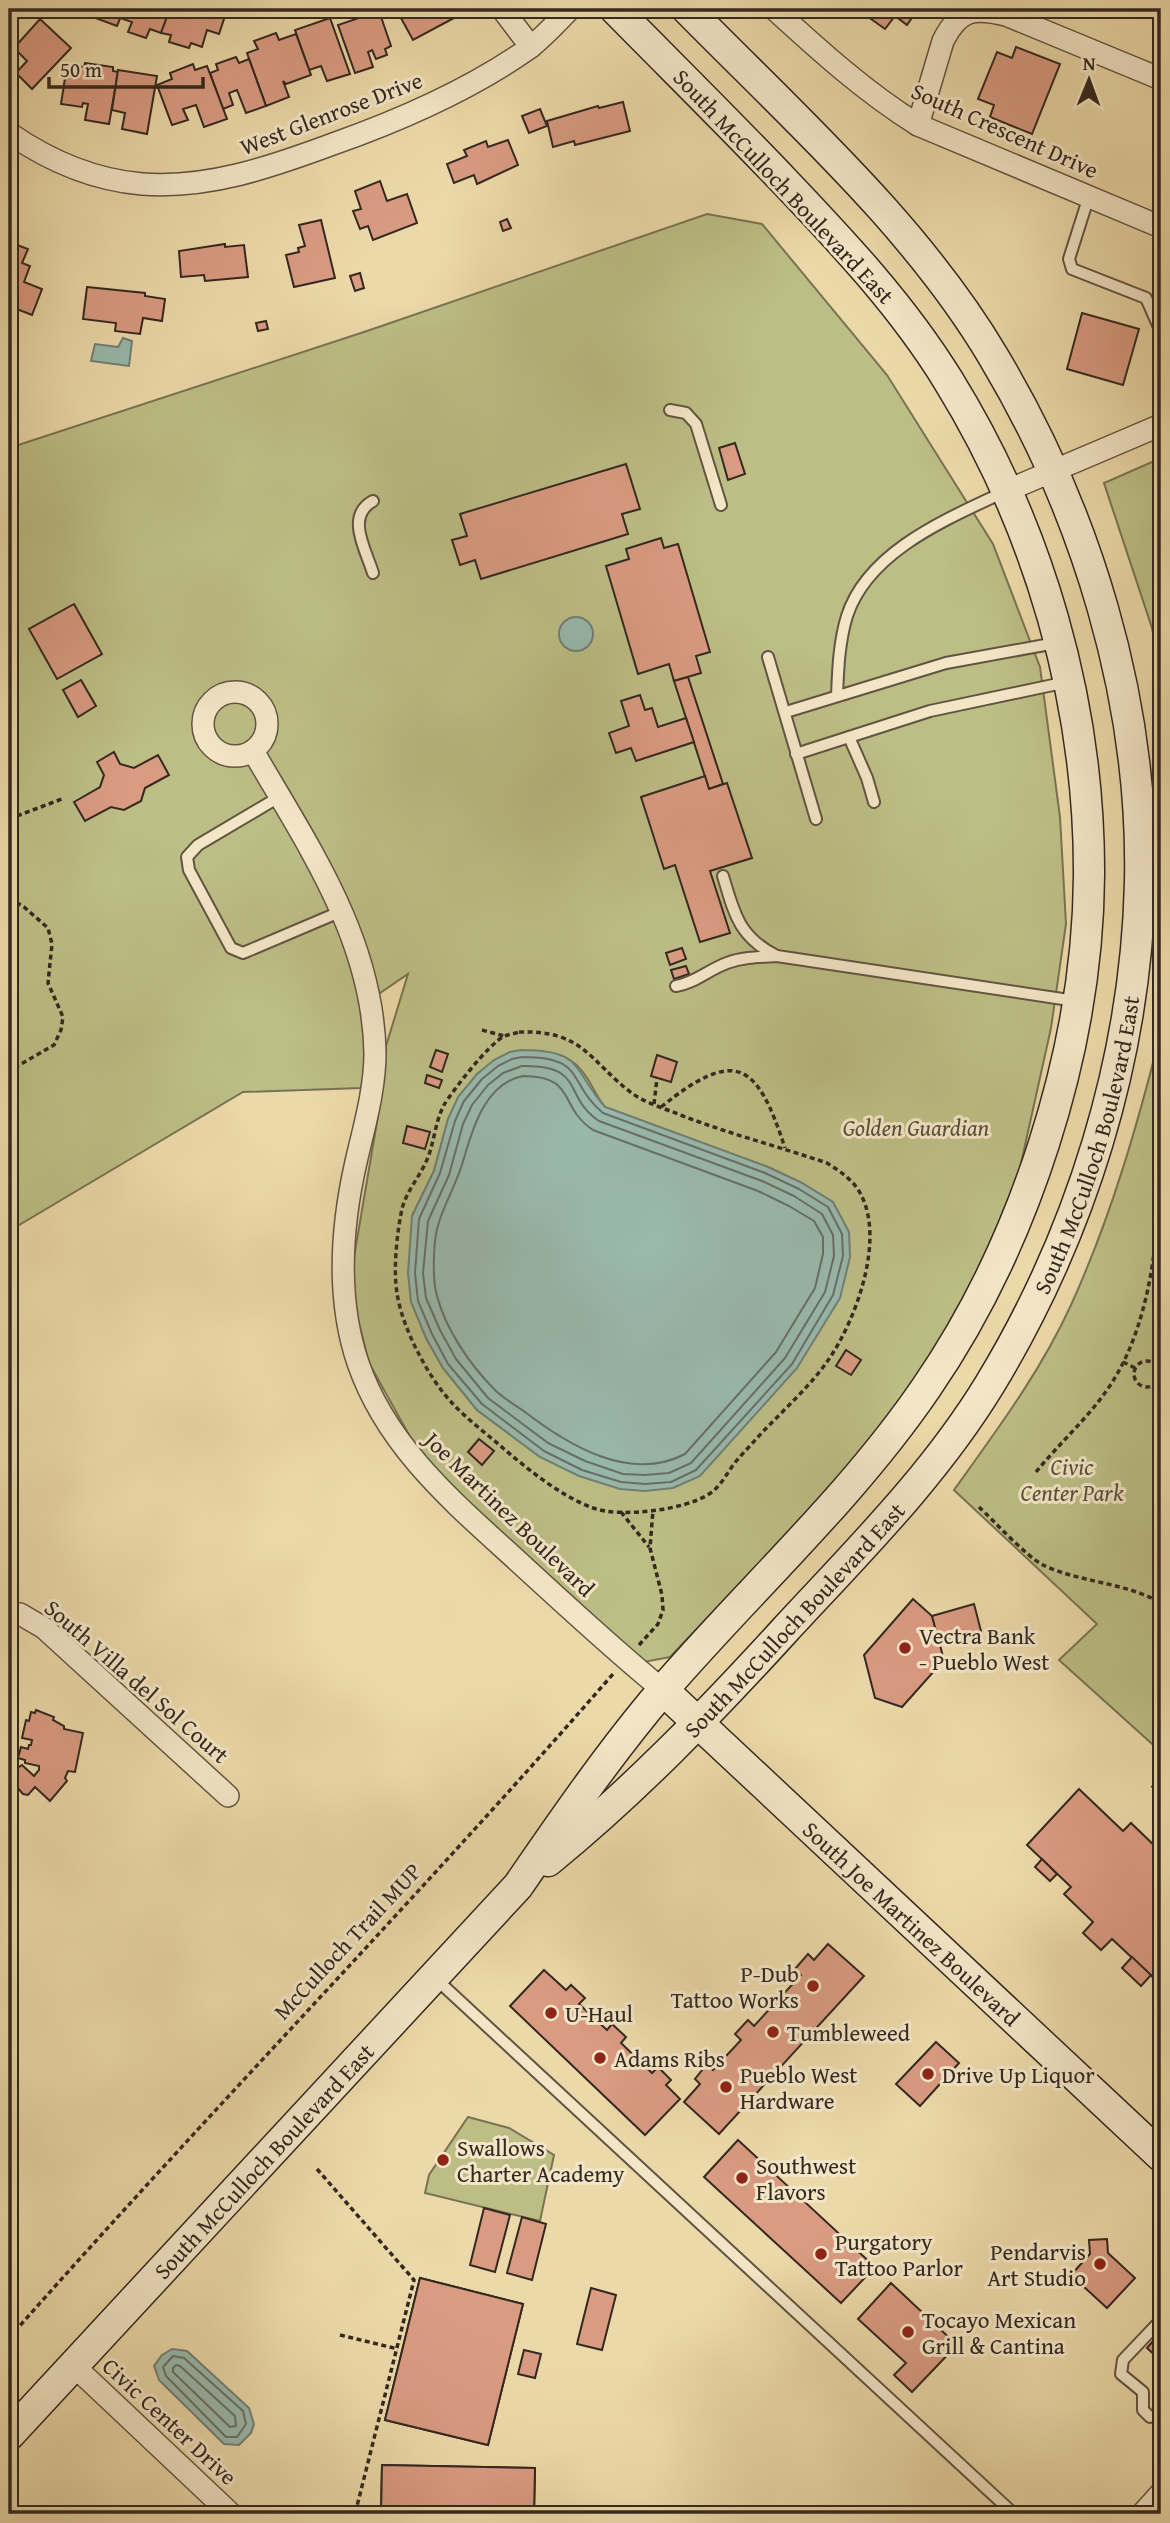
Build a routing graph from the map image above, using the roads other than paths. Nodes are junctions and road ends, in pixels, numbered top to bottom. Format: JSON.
{"nodes":[{"id":1,"x":502,"y":9,"type":"edge"},
{"id":2,"x":570,"y":9,"type":"edge"},
{"id":3,"x":615,"y":9,"type":"edge"},
{"id":4,"x":687,"y":9,"type":"edge"},
{"id":5,"x":774,"y":9,"type":"edge"},
{"id":6,"x":531,"y":47,"type":"junction"},
{"id":7,"x":1161,"y":79,"type":"edge"},
{"id":8,"x":918,"y":125,"type":"junction"},
{"id":9,"x":9,"y":133,"type":"edge"},
{"id":10,"x":1089,"y":197,"type":"junction"},
{"id":11,"x":1160,"y":223,"type":"edge"},
{"id":12,"x":1161,"y":331,"type":"edge"},
{"id":13,"x":670,"y":410,"type":"dead end"},
{"id":14,"x":1161,"y":425,"type":"edge"},
{"id":15,"x":1053,"y":470,"type":"junction"},
{"id":16,"x":1006,"y":491,"type":"junction"},
{"id":17,"x":373,"y":501,"type":"dead end"},
{"id":18,"x":721,"y":505,"type":"dead end"},
{"id":19,"x":373,"y":573,"type":"dead end"},
{"id":20,"x":1059,"y":642,"type":"junction"},
{"id":21,"x":768,"y":657,"type":"dead end"},
{"id":22,"x":1068,"y":682,"type":"junction"},
{"id":23,"x":837,"y":696,"type":"junction"},
{"id":24,"x":786,"y":712,"type":"junction"},
{"id":25,"x":849,"y":737,"type":"junction"},
{"id":26,"x":253,"y":751,"type":"dead end"},
{"id":27,"x":796,"y":754,"type":"junction"},
{"id":28,"x":279,"y":797,"type":"junction"},
{"id":29,"x":874,"y":802,"type":"dead end"},
{"id":30,"x":817,"y":819,"type":"dead end"},
{"id":31,"x":723,"y":876,"type":"dead end"},
{"id":32,"x":343,"y":911,"type":"junction"},
{"id":33,"x":777,"y":956,"type":"junction"},
{"id":34,"x":676,"y":986,"type":"dead end"},
{"id":35,"x":1077,"y":1001,"type":"junction"},
{"id":36,"x":9,"y":1617,"type":"edge"},
{"id":37,"x":663,"y":1690,"type":"junction"},
{"id":38,"x":700,"y":1722,"type":"junction"},
{"id":39,"x":228,"y":1796,"type":"dead end"},
{"id":40,"x":518,"y":1886,"type":"junction"},
{"id":41,"x":433,"y":1977,"type":"junction"},
{"id":42,"x":1161,"y":2156,"type":"edge"},
{"id":43,"x":1161,"y":2320,"type":"edge"},
{"id":44,"x":73,"y":2365,"type":"junction"},
{"id":45,"x":1150,"y":2417,"type":"dead end"},
{"id":46,"x":9,"y":2435,"type":"edge"},
{"id":47,"x":1161,"y":2493,"type":"edge"},
{"id":48,"x":231,"y":2514,"type":"edge"},
{"id":49,"x":1014,"y":2514,"type":"edge"},
{"id":50,"x":1142,"y":2514,"type":"edge"}],
"edges":[{"from":1,"to":6,"type":"street"},
{"from":2,"to":6,"type":"street","name":"West Glenrose Drive"},
{"from":3,"to":16,"type":"main road","name":"South McCulloch Boulevard East"},
{"from":4,"to":15,"type":"main road","name":"South McCulloch Boulevard East"},
{"from":5,"to":8,"type":"street","name":"South Crescent Drive"},
{"from":6,"to":9,"type":"street","name":"West Glenrose Drive"},
{"from":7,"to":8,"type":"street"},
{"from":8,"to":10,"type":"street","name":"South Crescent Drive"},
{"from":10,"to":11,"type":"street","name":"South Crescent Drive"},
{"from":10,"to":12,"type":"lane"},
{"from":13,"to":18,"type":"lane"},
{"from":14,"to":15,"type":"street"},
{"from":15,"to":16,"type":"street"},
{"from":15,"to":38,"type":"main road","name":"South McCulloch Boulevard East"},
{"from":16,"to":20,"type":"main road","name":"South McCulloch Boulevard East"},
{"from":16,"to":23,"type":"lane"},
{"from":17,"to":19,"type":"lane"},
{"from":20,"to":22,"type":"main road","name":"South McCulloch Boulevard East"},
{"from":20,"to":23,"type":"lane"},
{"from":21,"to":24,"type":"lane"},
{"from":22,"to":25,"type":"lane"},
{"from":22,"to":35,"type":"main road","name":"South McCulloch Boulevard East"},
{"from":23,"to":24,"type":"lane"},
{"from":24,"to":27,"type":"lane"},
{"from":25,"to":27,"type":"lane"},
{"from":25,"to":29,"type":"lane"},
{"from":26,"to":28,"type":"street","name":"Joe Martinez Boulevard"},
{"from":27,"to":30,"type":"lane"},
{"from":28,"to":32,"type":"street","name":"Joe Martinez Boulevard"},
{"from":28,"to":32,"type":"lane"},
{"from":31,"to":33,"type":"lane"},
{"from":32,"to":37,"type":"street","name":"Joe Martinez Boulevard"},
{"from":33,"to":34,"type":"lane"},
{"from":33,"to":35,"type":"lane"},
{"from":35,"to":37,"type":"main road","name":"South McCulloch Boulevard East"},
{"from":36,"to":39,"type":"street","name":"South Villa del Sol Court"},
{"from":37,"to":38,"type":"main road","name":"South Joe Martinez Boulevard"},
{"from":37,"to":40,"type":"main road","name":"South McCulloch Boulevard East"},
{"from":38,"to":40,"type":"main road","name":"South McCulloch Boulevard East"},
{"from":38,"to":42,"type":"main road","name":"South Joe Martinez Boulevard"},
{"from":40,"to":41,"type":"main road","name":"South McCulloch Boulevard East"},
{"from":41,"to":44,"type":"main road","name":"South McCulloch Boulevard East"},
{"from":41,"to":49,"type":"lane"},
{"from":43,"to":45,"type":"lane"},
{"from":44,"to":46,"type":"main road","name":"South McCulloch Boulevard East"},
{"from":44,"to":48,"type":"street","name":"Civic Center Drive"},
{"from":47,"to":50,"type":"street"}]}
